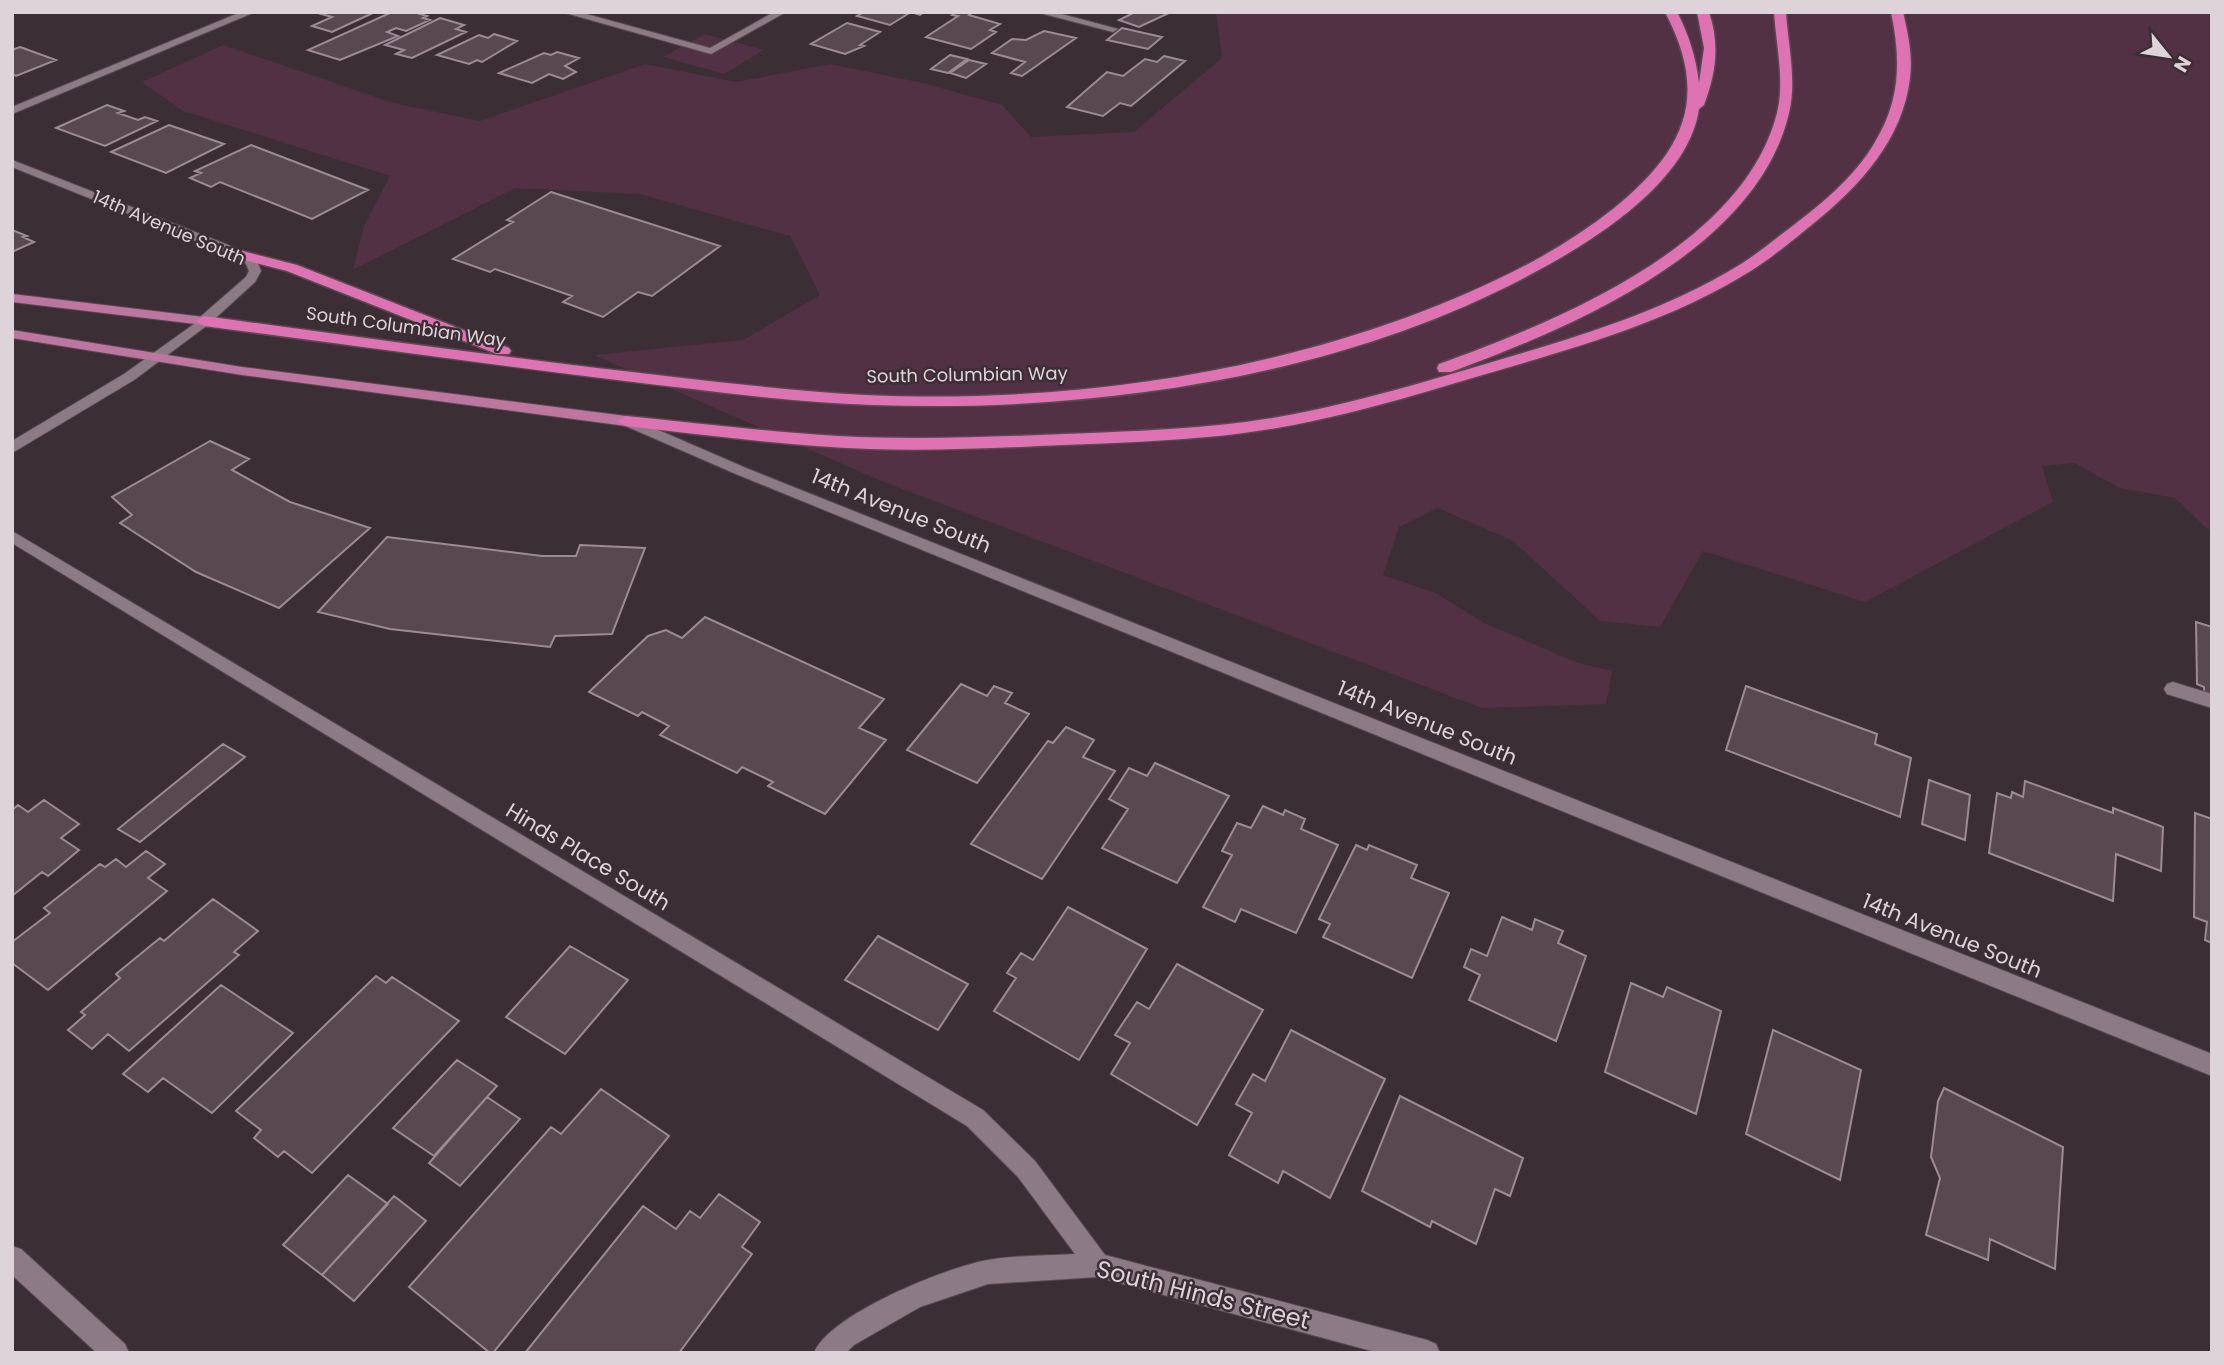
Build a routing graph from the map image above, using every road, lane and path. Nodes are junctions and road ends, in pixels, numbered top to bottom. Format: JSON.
{"nodes":[{"id":1,"x":250,"y":12,"type":"edge"},
{"id":2,"x":567,"y":12,"type":"edge"},
{"id":3,"x":781,"y":12,"type":"edge"},
{"id":4,"x":1041,"y":12,"type":"edge"},
{"id":5,"x":1671,"y":12,"type":"edge"},
{"id":6,"x":1703,"y":12,"type":"edge"},
{"id":7,"x":1780,"y":12,"type":"edge"},
{"id":8,"x":1897,"y":12,"type":"edge"},
{"id":9,"x":1113,"y":29,"type":"dead end"},
{"id":10,"x":12,"y":111,"type":"edge"},
{"id":11,"x":1689,"y":129,"type":"junction"},
{"id":12,"x":12,"y":163,"type":"edge"},
{"id":13,"x":242,"y":255,"type":"junction"},
{"id":14,"x":12,"y":298,"type":"edge"},
{"id":15,"x":204,"y":321,"type":"junction"},
{"id":16,"x":12,"y":334,"type":"edge"},
{"id":17,"x":155,"y":359,"type":"junction"},
{"id":18,"x":555,"y":368,"type":"junction"},
{"id":19,"x":1332,"y":414,"type":"junction"},
{"id":20,"x":626,"y":421,"type":"junction"},
{"id":21,"x":12,"y":448,"type":"edge"},
{"id":22,"x":12,"y":536,"type":"edge"},
{"id":23,"x":2173,"y":689,"type":"dead end"},
{"id":24,"x":2212,"y":701,"type":"edge"},
{"id":25,"x":2212,"y":1065,"type":"edge"},
{"id":26,"x":12,"y":1258,"type":"edge"},
{"id":27,"x":1097,"y":1265,"type":"junction"},
{"id":28,"x":116,"y":1353,"type":"edge"},
{"id":29,"x":827,"y":1353,"type":"edge"},
{"id":30,"x":1427,"y":1353,"type":"edge"}],
"edges":[{"from":1,"to":10,"type":"street"},
{"from":2,"to":3,"type":"street"},
{"from":4,"to":9,"type":"street"},
{"from":5,"to":11,"type":"highway","name":"South Columbian Way"},
{"from":6,"to":11,"type":"highway"},
{"from":7,"to":19,"type":"highway"},
{"from":8,"to":19,"type":"highway"},
{"from":11,"to":18,"type":"highway","name":"South Columbian Way"},
{"from":12,"to":13,"type":"street","name":"14th Avenue South"},
{"from":13,"to":15,"type":"street","name":"14th Avenue South"},
{"from":13,"to":18,"type":"highway"},
{"from":14,"to":15,"type":"main road","name":"South Columbian Way"},
{"from":15,"to":17,"type":"street"},
{"from":15,"to":18,"type":"highway","name":"South Columbian Way"},
{"from":16,"to":17,"type":"main road"},
{"from":17,"to":20,"type":"main road"},
{"from":17,"to":21,"type":"street"},
{"from":19,"to":20,"type":"highway"},
{"from":20,"to":25,"type":"street","name":"14th Avenue South"},
{"from":22,"to":27,"type":"street","name":"Hinds Place South"},
{"from":23,"to":24,"type":"street"},
{"from":26,"to":28,"type":"street"},
{"from":27,"to":29,"type":"street","name":"South Hinds Street"},
{"from":27,"to":30,"type":"street","name":"South Hinds Street"}]}
